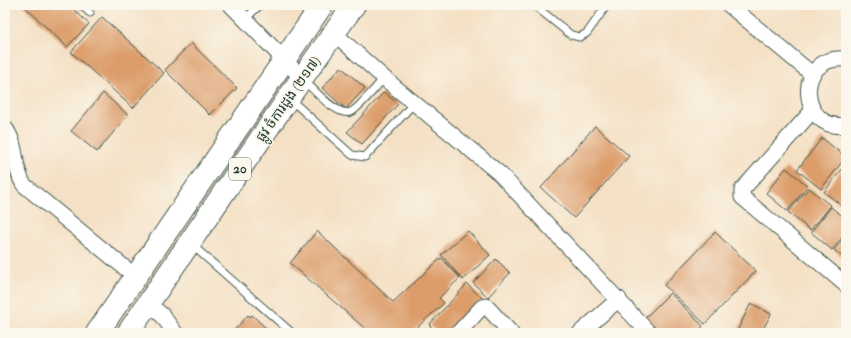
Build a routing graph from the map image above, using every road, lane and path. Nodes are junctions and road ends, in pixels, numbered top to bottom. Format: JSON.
{"nodes":[{"id":1,"x":81,"y":5,"type":"edge"},
{"id":2,"x":231,"y":5,"type":"edge"},
{"id":3,"x":260,"y":5,"type":"edge"},
{"id":4,"x":354,"y":5,"type":"edge"},
{"id":5,"x":534,"y":5,"type":"edge"},
{"id":6,"x":607,"y":5,"type":"edge"},
{"id":7,"x":729,"y":5,"type":"edge"},
{"id":8,"x":313,"y":8,"type":"edge"},
{"id":9,"x":90,"y":14,"type":"dead end"},
{"id":10,"x":245,"y":19,"type":"junction"},
{"id":11,"x":334,"y":34,"type":"junction"},
{"id":12,"x":846,"y":59,"type":"edge"},
{"id":13,"x":284,"y":60,"type":"junction"},
{"id":14,"x":812,"y":74,"type":"junction"},
{"id":15,"x":302,"y":78,"type":"junction"},
{"id":16,"x":384,"y":78,"type":"junction"},
{"id":17,"x":288,"y":98,"type":"junction"},
{"id":18,"x":414,"y":103,"type":"junction"},
{"id":19,"x":813,"y":110,"type":"junction"},
{"id":20,"x":839,"y":124,"type":"edge"},
{"id":21,"x":5,"y":128,"type":"edge"},
{"id":22,"x":846,"y":136,"type":"edge"},
{"id":23,"x":190,"y":243,"type":"junction"},
{"id":24,"x":136,"y":277,"type":"junction"},
{"id":25,"x":846,"y":285,"type":"edge"},
{"id":26,"x":618,"y":300,"type":"junction"},
{"id":27,"x":148,"y":304,"type":"junction"},
{"id":28,"x":510,"y":332,"type":"edge"},
{"id":29,"x":97,"y":333,"type":"edge"},
{"id":30,"x":128,"y":333,"type":"edge"},
{"id":31,"x":175,"y":333,"type":"edge"},
{"id":32,"x":292,"y":333,"type":"edge"},
{"id":33,"x":458,"y":333,"type":"edge"},
{"id":34,"x":580,"y":333,"type":"edge"},
{"id":35,"x":649,"y":333,"type":"edge"}],
"edges":[{"from":1,"to":9,"type":"lane"},
{"from":2,"to":10,"type":"street"},
{"from":3,"to":10,"type":"lane"},
{"from":4,"to":11,"type":"main road","name":"ផ្លូវ ចំការដូង (២១៧)","number":"20"},
{"from":5,"to":6,"type":"lane"},
{"from":7,"to":14,"type":"street"},
{"from":8,"to":13,"type":"main road","name":"ផ្លូវ ចំការដូង (២១៧)","number":"20"},
{"from":10,"to":13,"type":"street"},
{"from":11,"to":15,"type":"main road","name":"ផ្លូវ ចំការដូង (២១៧)","number":"20"},
{"from":11,"to":16,"type":"street"},
{"from":12,"to":14,"type":"street"},
{"from":13,"to":15,"type":"street"},
{"from":13,"to":24,"type":"main road","name":"ផ្លូវ ចំការដូង (២១៧)","number":"20"},
{"from":14,"to":19,"type":"street"},
{"from":15,"to":16,"type":"lane"},
{"from":15,"to":17,"type":"main road","name":"ផ្លូវ ចំការដូង (២១៧)","number":"20"},
{"from":16,"to":18,"type":"street"},
{"from":17,"to":18,"type":"lane"},
{"from":17,"to":23,"type":"main road","name":"ផ្លូវ ចំការដូង (២១៧)","number":"20"},
{"from":18,"to":26,"type":"street"},
{"from":19,"to":20,"type":"street"},
{"from":19,"to":25,"type":"street"},
{"from":20,"to":22,"type":"street"},
{"from":21,"to":24,"type":"street"},
{"from":23,"to":27,"type":"main road","name":"ផ្លូវ ចំការដូង (២១៧)","number":"20"},
{"from":23,"to":32,"type":"lane"},
{"from":24,"to":29,"type":"main road","name":"ផ្លូវ ចំការដូង (២១៧)","number":"20"},
{"from":26,"to":34,"type":"street"},
{"from":26,"to":35,"type":"street"},
{"from":27,"to":30,"type":"main road","name":"ផ្លូវ ចំការដូង (២១៧)","number":"20"},
{"from":27,"to":31,"type":"street"},
{"from":28,"to":33,"type":"street"}]}
